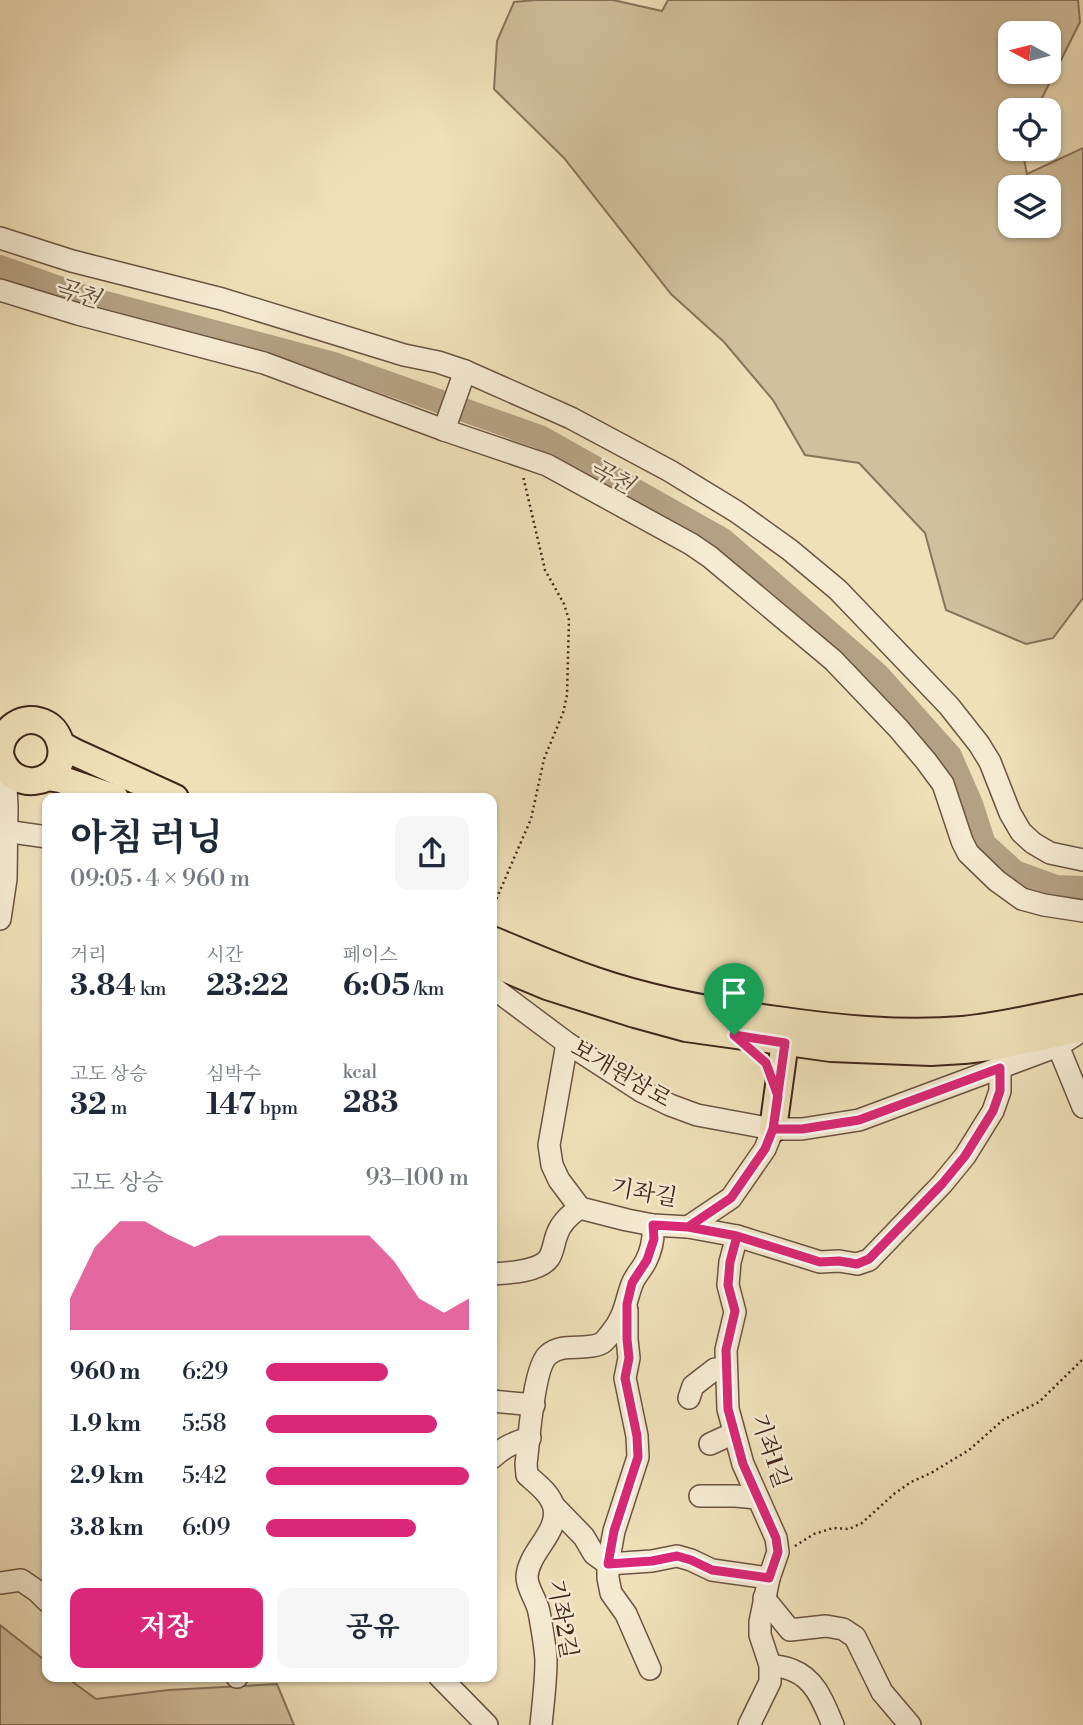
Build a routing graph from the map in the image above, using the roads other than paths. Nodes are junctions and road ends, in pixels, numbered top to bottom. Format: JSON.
{"nodes":[{"id":1,"x":0,"y":238,"type":"edge"},
{"id":2,"x":0,"y":290,"type":"edge"},
{"id":3,"x":465,"y":371,"type":"junction"},
{"id":4,"x":444,"y":429,"type":"junction"},
{"id":5,"x":10,"y":721,"type":"edge"},
{"id":6,"x":61,"y":745,"type":"junction"},
{"id":7,"x":1,"y":757,"type":"edge"},
{"id":8,"x":41,"y":779,"type":"junction"},
{"id":9,"x":101,"y":793,"type":"edge"},
{"id":10,"x":164,"y":793,"type":"edge"},
{"id":11,"x":7,"y":807,"type":"junction"},
{"id":12,"x":5,"y":831,"type":"junction"},
{"id":13,"x":42,"y":836,"type":"edge"},
{"id":14,"x":1083,"y":860,"type":"edge"},
{"id":15,"x":1083,"y":911,"type":"edge"},
{"id":16,"x":0,"y":919,"type":"edge"},
{"id":17,"x":497,"y":942,"type":"edge"},
{"id":18,"x":497,"y":965,"type":"edge"},
{"id":19,"x":497,"y":991,"type":"edge"},
{"id":20,"x":1083,"y":1008,"type":"edge"},
{"id":21,"x":1083,"y":1029,"type":"edge"},
{"id":22,"x":787,"y":1032,"type":"junction"},
{"id":23,"x":734,"y":1035,"type":"junction"},
{"id":24,"x":566,"y":1043,"type":"junction"},
{"id":25,"x":1058,"y":1046,"type":"junction"},
{"id":26,"x":831,"y":1048,"type":"junction"},
{"id":27,"x":1000,"y":1068,"type":"junction"},
{"id":28,"x":778,"y":1096,"type":"junction"},
{"id":29,"x":1083,"y":1107,"type":"edge"},
{"id":30,"x":773,"y":1129,"type":"junction"},
{"id":31,"x":580,"y":1208,"type":"junction"},
{"id":32,"x":653,"y":1225,"type":"junction"},
{"id":33,"x":688,"y":1227,"type":"junction"},
{"id":34,"x":737,"y":1236,"type":"junction"},
{"id":35,"x":497,"y":1274,"type":"edge"},
{"id":36,"x":627,"y":1304,"type":"junction"},
{"id":37,"x":726,"y":1372,"type":"junction"},
{"id":38,"x":689,"y":1398,"type":"dead end"},
{"id":39,"x":497,"y":1401,"type":"edge"},
{"id":40,"x":534,"y":1405,"type":"junction"},
{"id":41,"x":734,"y":1433,"type":"junction"},
{"id":42,"x":530,"y":1438,"type":"junction"},
{"id":43,"x":710,"y":1444,"type":"dead end"},
{"id":44,"x":497,"y":1453,"type":"edge"},
{"id":45,"x":700,"y":1496,"type":"dead end"},
{"id":46,"x":758,"y":1498,"type":"junction"},
{"id":47,"x":554,"y":1506,"type":"junction"},
{"id":48,"x":608,"y":1564,"type":"junction"},
{"id":49,"x":0,"y":1583,"type":"edge"},
{"id":50,"x":766,"y":1588,"type":"junction"},
{"id":51,"x":42,"y":1597,"type":"edge"},
{"id":52,"x":769,"y":1665,"type":"junction"},
{"id":53,"x":650,"y":1669,"type":"dead end"},
{"id":54,"x":445,"y":1682,"type":"edge"},
{"id":55,"x":487,"y":1725,"type":"edge"},
{"id":56,"x":541,"y":1725,"type":"edge"},
{"id":57,"x":750,"y":1725,"type":"edge"},
{"id":58,"x":833,"y":1725,"type":"edge"},
{"id":59,"x":910,"y":1725,"type":"edge"}],
"edges":[{"from":1,"to":3,"type":"street"},
{"from":2,"to":4,"type":"street"},
{"from":3,"to":4,"type":"street"},
{"from":3,"to":14,"type":"street"},
{"from":4,"to":15,"type":"street"},
{"from":5,"to":6,"type":"main road"},
{"from":5,"to":7,"type":"main road"},
{"from":6,"to":8,"type":"main road"},
{"from":6,"to":10,"type":"main road"},
{"from":7,"to":8,"type":"main road"},
{"from":7,"to":11,"type":"street"},
{"from":8,"to":9,"type":"main road"},
{"from":8,"to":11,"type":"street"},
{"from":11,"to":12,"type":"street"},
{"from":12,"to":13,"type":"street"},
{"from":12,"to":16,"type":"street"},
{"from":17,"to":22,"type":"main road","name":"보개원삼로"},
{"from":18,"to":23,"type":"main road","name":"보개원삼로"},
{"from":19,"to":24,"type":"street","name":"보개원삼로"},
{"from":20,"to":22,"type":"main road","name":"보개원삼로"},
{"from":21,"to":25,"type":"street","name":"보개원삼로"},
{"from":21,"to":26,"type":"main road","name":"보개원삼로"},
{"from":22,"to":23,"type":"main road","name":"보개원삼로"},
{"from":22,"to":26,"type":"main road","name":"보개원삼로"},
{"from":22,"to":28,"type":"main road"},
{"from":23,"to":28,"type":"main road"},
{"from":24,"to":30,"type":"street","name":"보개원삼로"},
{"from":24,"to":31,"type":"street"},
{"from":25,"to":27,"type":"street","name":"보개원삼로"},
{"from":25,"to":29,"type":"street"},
{"from":26,"to":28,"type":"main road"},
{"from":27,"to":30,"type":"street","name":"보개원삼로"},
{"from":27,"to":34,"type":"street"},
{"from":28,"to":30,"type":"main road"},
{"from":30,"to":33,"type":"street","name":"기좌길"},
{"from":31,"to":32,"type":"street","name":"기좌길"},
{"from":31,"to":35,"type":"street","name":"기좌길"},
{"from":32,"to":33,"type":"street","name":"기좌길"},
{"from":32,"to":36,"type":"street"},
{"from":33,"to":34,"type":"street"},
{"from":34,"to":37,"type":"street","name":"기좌1길"},
{"from":36,"to":40,"type":"street"},
{"from":36,"to":48,"type":"street"},
{"from":37,"to":38,"type":"street"},
{"from":37,"to":41,"type":"street","name":"기좌1길"},
{"from":39,"to":40,"type":"street"},
{"from":40,"to":42,"type":"street"},
{"from":41,"to":43,"type":"street"},
{"from":41,"to":46,"type":"street","name":"기좌1길"},
{"from":42,"to":44,"type":"street"},
{"from":42,"to":47,"type":"street"},
{"from":45,"to":46,"type":"street"},
{"from":46,"to":50,"type":"street","name":"기좌1길"},
{"from":47,"to":48,"type":"street"},
{"from":47,"to":56,"type":"street","name":"기좌2길"},
{"from":48,"to":50,"type":"street"},
{"from":48,"to":53,"type":"street"},
{"from":49,"to":51,"type":"street"},
{"from":50,"to":52,"type":"street"},
{"from":50,"to":59,"type":"street"},
{"from":52,"to":57,"type":"street"},
{"from":52,"to":58,"type":"street"},
{"from":54,"to":55,"type":"street"}]}
